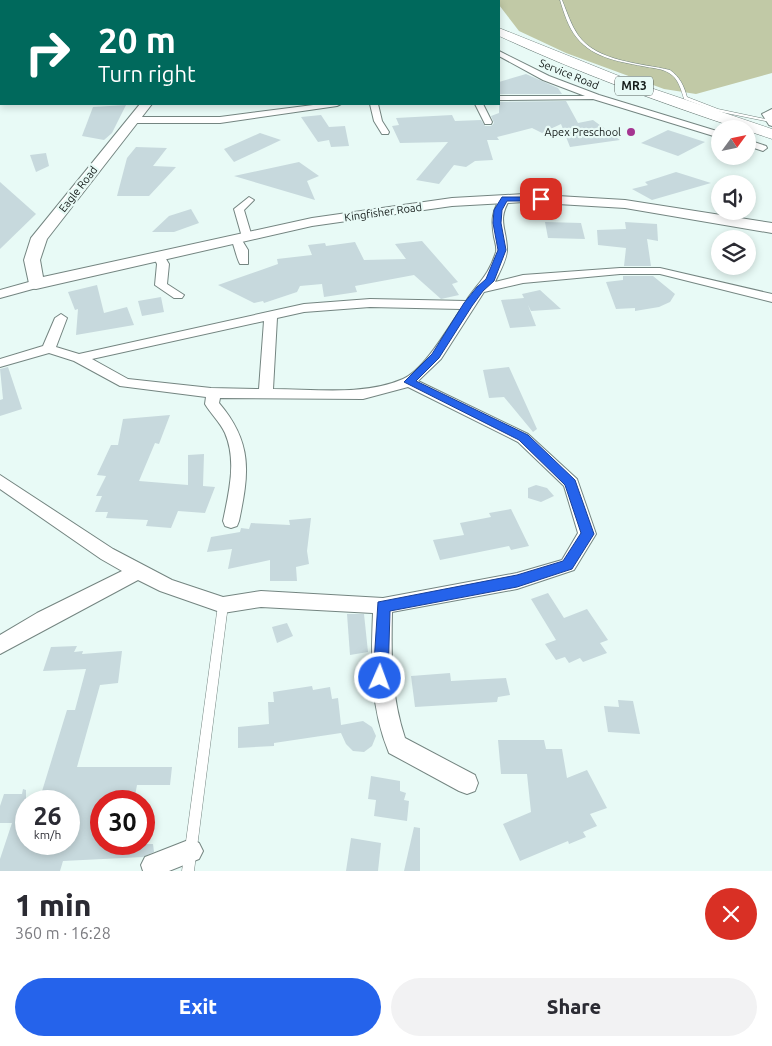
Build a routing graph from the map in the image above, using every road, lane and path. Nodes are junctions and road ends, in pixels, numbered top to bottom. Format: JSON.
{"nodes":[{"id":1,"x":562,"y":0,"type":"edge"},
{"id":2,"x":500,"y":32,"type":"edge"},
{"id":3,"x":500,"y":43,"type":"edge"},
{"id":4,"x":500,"y":55,"type":"edge"},
{"id":5,"x":596,"y":97,"type":"junction"},
{"id":6,"x":500,"y":98,"type":"edge"},
{"id":7,"x":145,"y":105,"type":"edge"},
{"id":8,"x":330,"y":105,"type":"edge"},
{"id":9,"x":374,"y":105,"type":"edge"},
{"id":10,"x":480,"y":105,"type":"edge"},
{"id":11,"x":772,"y":111,"type":"edge"},
{"id":12,"x":132,"y":120,"type":"junction"},
{"id":13,"x":488,"y":122,"type":"dead end"},
{"id":14,"x":711,"y":122,"type":"edge"},
{"id":15,"x":771,"y":126,"type":"edge"},
{"id":16,"x":385,"y":132,"type":"dead end"},
{"id":17,"x":711,"y":132,"type":"edge"},
{"id":18,"x":756,"y":139,"type":"edge"},
{"id":19,"x":767,"y":145,"type":"edge"},
{"id":20,"x":505,"y":199,"type":"junction"},
{"id":21,"x":249,"y":200,"type":"dead end"},
{"id":22,"x":772,"y":228,"type":"edge"},
{"id":23,"x":241,"y":238,"type":"junction"},
{"id":24,"x":159,"y":256,"type":"junction"},
{"id":25,"x":244,"y":262,"type":"dead end"},
{"id":26,"x":36,"y":284,"type":"junction"},
{"id":27,"x":480,"y":289,"type":"junction"},
{"id":28,"x":0,"y":294,"type":"edge"},
{"id":29,"x":178,"y":296,"type":"dead end"},
{"id":30,"x":772,"y":298,"type":"edge"},
{"id":31,"x":468,"y":305,"type":"junction"},
{"id":32,"x":271,"y":315,"type":"junction"},
{"id":33,"x":61,"y":318,"type":"dead end"},
{"id":34,"x":49,"y":349,"type":"junction"},
{"id":35,"x":79,"y":358,"type":"junction"},
{"id":36,"x":0,"y":362,"type":"edge"},
{"id":37,"x":409,"y":382,"type":"junction"},
{"id":38,"x":211,"y":393,"type":"junction"},
{"id":39,"x":266,"y":394,"type":"junction"},
{"id":40,"x":0,"y":481,"type":"edge"},
{"id":41,"x":231,"y":522,"type":"dead end"},
{"id":42,"x":138,"y":571,"type":"junction"},
{"id":43,"x":223,"y":605,"type":"junction"},
{"id":44,"x":383,"y":606,"type":"junction"},
{"id":45,"x":0,"y":645,"type":"edge"},
{"id":46,"x":467,"y":783,"type":"dead end"},
{"id":47,"x":189,"y":861,"type":"edge"},
{"id":48,"x":153,"y":865,"type":"dead end"}],
"edges":[{"from":1,"to":15,"type":"lane"},
{"from":2,"to":15,"type":"highway","number":"MR3"},
{"from":3,"to":14,"type":"highway","number":"MR3"},
{"from":4,"to":5,"type":"street","name":"Service Road"},
{"from":5,"to":6,"type":"street"},
{"from":5,"to":17,"type":"street","name":"Service Road"},
{"from":7,"to":12,"type":"street","name":"Eagle Road"},
{"from":8,"to":12,"type":"street"},
{"from":9,"to":16,"type":"street"},
{"from":10,"to":13,"type":"street"},
{"from":11,"to":15,"type":"street"},
{"from":12,"to":26,"type":"street","name":"Eagle Road"},
{"from":18,"to":19,"type":"highway"},
{"from":20,"to":22,"type":"street","name":"Kingfisher Road"},
{"from":20,"to":23,"type":"street","name":"Kingfisher Road"},
{"from":20,"to":27,"type":"street"},
{"from":21,"to":23,"type":"street"},
{"from":23,"to":24,"type":"street","name":"Kingfisher Road"},
{"from":23,"to":25,"type":"street"},
{"from":24,"to":26,"type":"street","name":"Kingfisher Road"},
{"from":24,"to":29,"type":"street"},
{"from":26,"to":28,"type":"street","name":"Kingfisher Road"},
{"from":27,"to":30,"type":"street"},
{"from":27,"to":31,"type":"street"},
{"from":31,"to":32,"type":"street"},
{"from":31,"to":37,"type":"street"},
{"from":32,"to":35,"type":"street"},
{"from":32,"to":39,"type":"street"},
{"from":33,"to":34,"type":"street"},
{"from":34,"to":35,"type":"street"},
{"from":34,"to":36,"type":"street"},
{"from":35,"to":38,"type":"street"},
{"from":37,"to":39,"type":"street"},
{"from":37,"to":44,"type":"street"},
{"from":38,"to":39,"type":"street"},
{"from":38,"to":41,"type":"street"},
{"from":40,"to":42,"type":"street"},
{"from":42,"to":43,"type":"street"},
{"from":42,"to":45,"type":"street"},
{"from":43,"to":44,"type":"street"},
{"from":43,"to":47,"type":"lane"},
{"from":44,"to":46,"type":"street"},
{"from":47,"to":48,"type":"street"}]}
